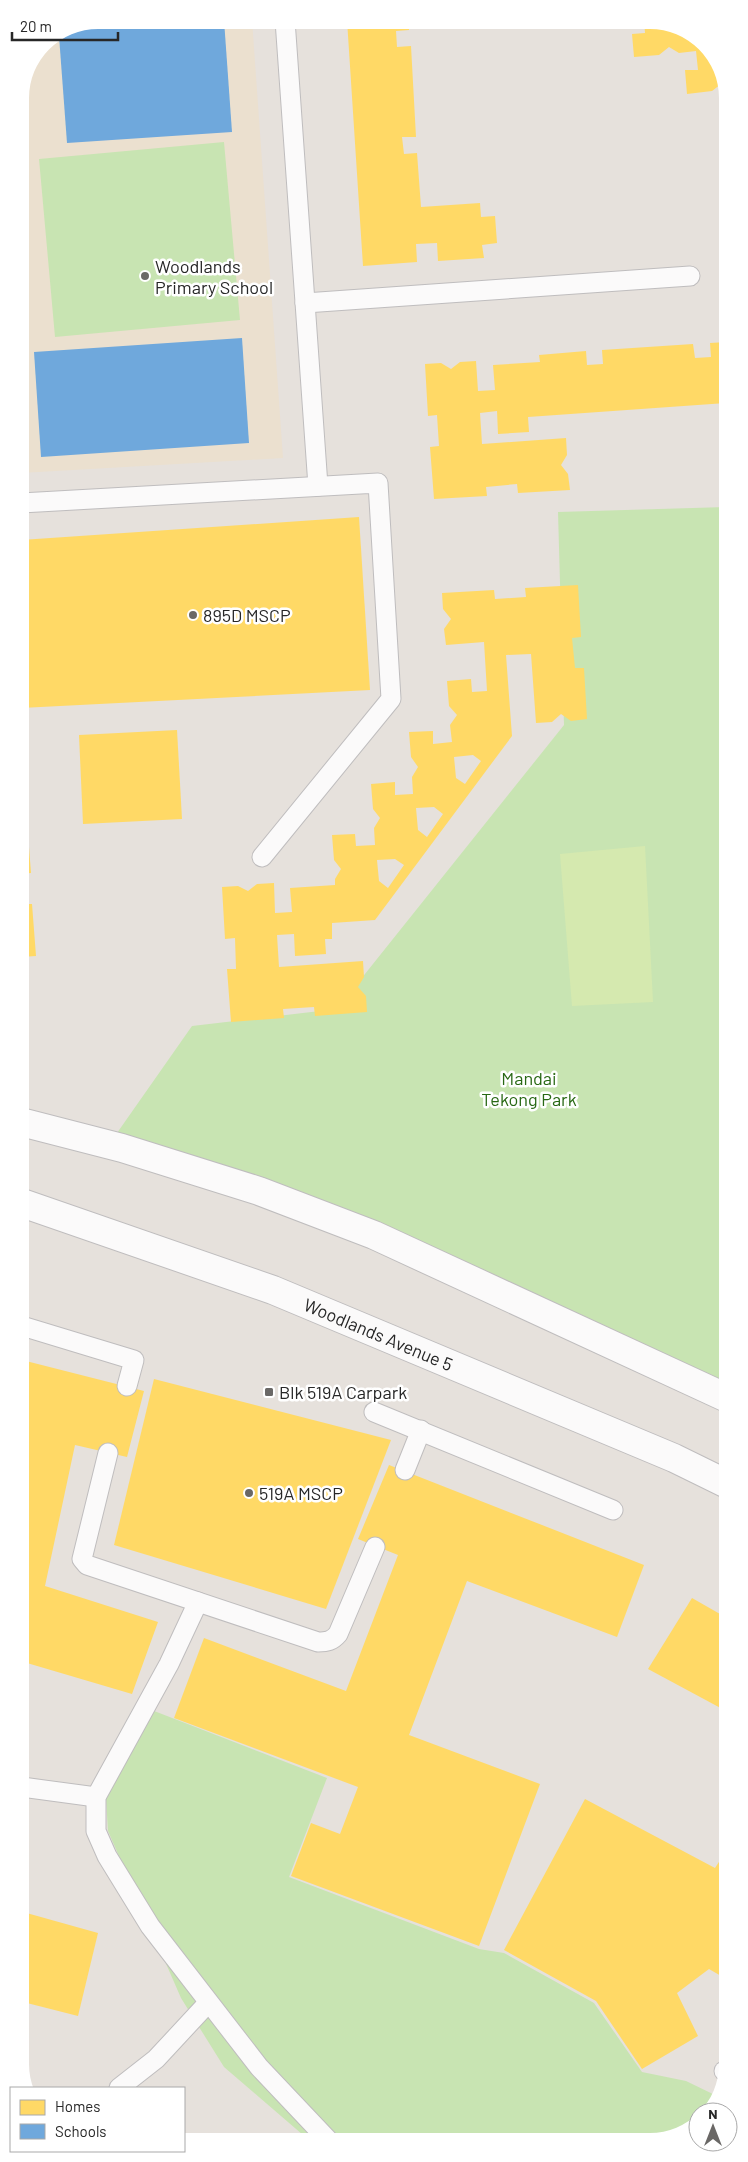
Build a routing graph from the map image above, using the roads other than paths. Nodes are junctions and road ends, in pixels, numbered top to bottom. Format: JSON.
{"nodes":[{"id":1,"x":287,"y":29,"type":"edge"},
{"id":2,"x":690,"y":276,"type":"dead end"},
{"id":3,"x":304,"y":303,"type":"junction"},
{"id":4,"x":318,"y":486,"type":"junction"},
{"id":5,"x":29,"y":504,"type":"edge"},
{"id":6,"x":262,"y":857,"type":"dead end"},
{"id":7,"x":29,"y":1124,"type":"edge"},
{"id":8,"x":29,"y":1205,"type":"edge"},
{"id":9,"x":29,"y":1328,"type":"edge"},
{"id":10,"x":127,"y":1386,"type":"dead end"},
{"id":11,"x":719,"y":1394,"type":"edge"},
{"id":12,"x":374,"y":1412,"type":"dead end"},
{"id":13,"x":421,"y":1430,"type":"junction"},
{"id":14,"x":108,"y":1453,"type":"dead end"},
{"id":15,"x":405,"y":1470,"type":"dead end"},
{"id":16,"x":719,"y":1480,"type":"edge"},
{"id":17,"x":613,"y":1510,"type":"dead end"},
{"id":18,"x":375,"y":1547,"type":"dead end"},
{"id":19,"x":198,"y":1602,"type":"junction"},
{"id":20,"x":29,"y":1788,"type":"edge"},
{"id":21,"x":96,"y":1797,"type":"junction"},
{"id":22,"x":208,"y":2004,"type":"junction"},
{"id":23,"x":120,"y":2087,"type":"edge"},
{"id":24,"x":321,"y":2133,"type":"edge"}],
"edges":[{"from":1,"to":3,"type":"lane"},
{"from":2,"to":3,"type":"lane"},
{"from":3,"to":4,"type":"lane"},
{"from":4,"to":5,"type":"lane"},
{"from":4,"to":6,"type":"lane"},
{"from":7,"to":11,"type":"main road"},
{"from":8,"to":16,"type":"main road","name":"Woodlands Avenue 5"},
{"from":9,"to":10,"type":"lane"},
{"from":12,"to":13,"type":"lane"},
{"from":13,"to":15,"type":"lane"},
{"from":13,"to":17,"type":"lane"},
{"from":14,"to":19,"type":"lane"},
{"from":18,"to":19,"type":"lane"},
{"from":19,"to":21,"type":"lane"},
{"from":20,"to":21,"type":"lane"},
{"from":21,"to":22,"type":"lane"},
{"from":22,"to":23,"type":"lane"},
{"from":22,"to":24,"type":"lane"}]}
